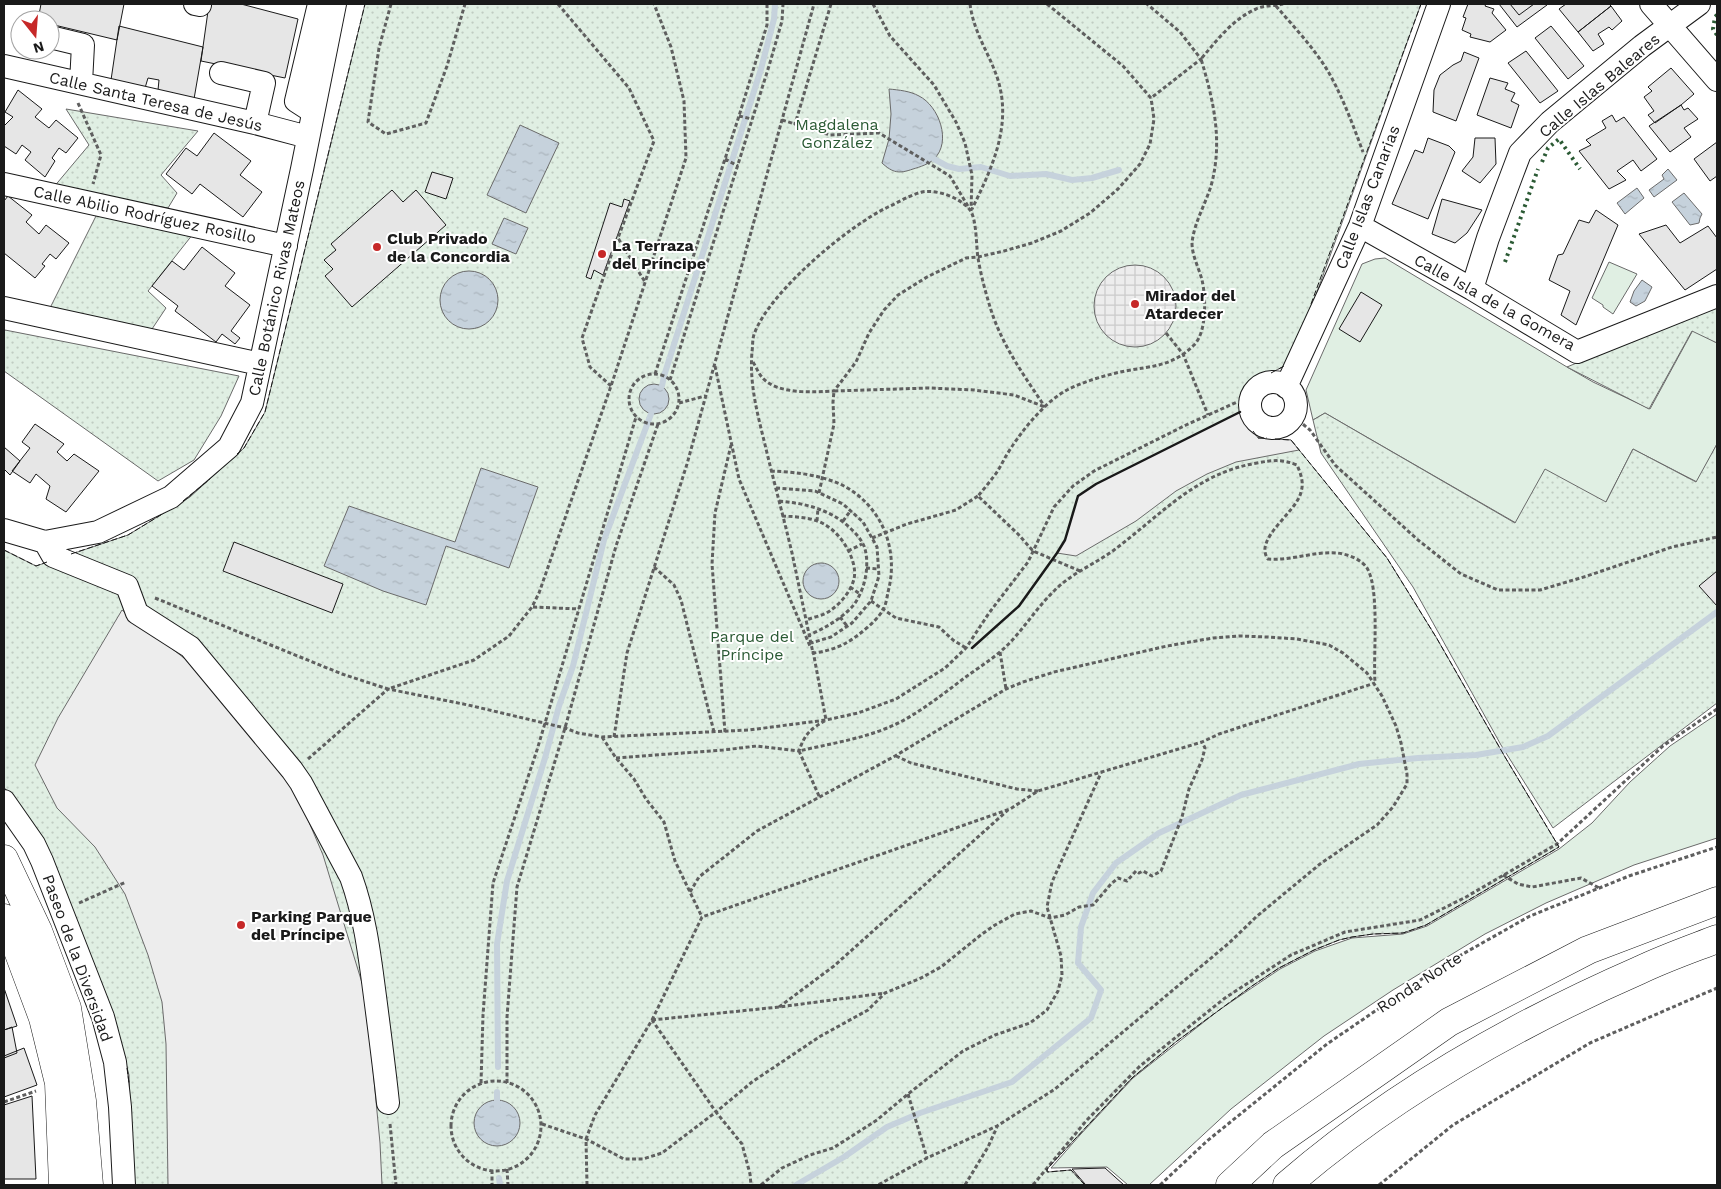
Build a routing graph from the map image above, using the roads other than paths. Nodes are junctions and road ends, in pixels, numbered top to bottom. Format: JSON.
{"nodes":[{"id":1,"x":328,"y":4,"type":"edge"},
{"id":2,"x":1438,"y":4,"type":"edge"},
{"id":3,"x":1651,"y":4,"type":"edge"},
{"id":4,"x":1699,"y":4,"type":"edge"},
{"id":5,"x":1671,"y":26,"type":"junction"},
{"id":6,"x":60,"y":39,"type":"edge"},
{"id":7,"x":4,"y":66,"type":"edge"},
{"id":8,"x":221,"y":72,"type":"dead end"},
{"id":9,"x":1717,"y":80,"type":"edge"},
{"id":10,"x":81,"y":83,"type":"junction"},
{"id":11,"x":255,"y":123,"type":"junction"},
{"id":12,"x":308,"y":137,"type":"junction"},
{"id":13,"x":4,"y":184,"type":"edge"},
{"id":14,"x":1360,"y":226,"type":"junction"},
{"id":15,"x":286,"y":246,"type":"junction"},
{"id":16,"x":1472,"y":289,"type":"junction"},
{"id":17,"x":1717,"y":296,"type":"edge"},
{"id":18,"x":4,"y":308,"type":"edge"},
{"id":19,"x":260,"y":364,"type":"junction"},
{"id":20,"x":1286,"y":387,"type":"junction"},
{"id":21,"x":4,"y":530,"type":"edge"},
{"id":22,"x":45,"y":542,"type":"junction"},
{"id":23,"x":4,"y":801,"type":"edge"},
{"id":24,"x":4,"y":859,"type":"edge"},
{"id":25,"x":1717,"y":901,"type":"edge"},
{"id":26,"x":4,"y":918,"type":"edge"},
{"id":27,"x":1717,"y":939,"type":"edge"},
{"id":28,"x":388,"y":1103,"type":"road end"},
{"id":29,"x":63,"y":1185,"type":"edge"},
{"id":30,"x":89,"y":1185,"type":"edge"},
{"id":31,"x":124,"y":1185,"type":"edge"},
{"id":32,"x":1230,"y":1185,"type":"edge"},
{"id":33,"x":1287,"y":1185,"type":"edge"}],
"edges":[{"from":1,"to":12,"type":"street","name":"Calle Botánico Rivas Mateos"},
{"from":2,"to":14,"type":"street","name":"Calle Islas Canarias"},
{"from":3,"to":5,"type":"street"},
{"from":4,"to":5,"type":"street","name":"Calle Islas Baleares"},
{"from":5,"to":9,"type":"street"},
{"from":5,"to":16,"type":"street","name":"Calle Islas Baleares"},
{"from":6,"to":10,"type":"street"},
{"from":7,"to":10,"type":"street","name":"Calle Santa Teresa de Jesús"},
{"from":8,"to":11,"type":"street"},
{"from":10,"to":11,"type":"street","name":"Calle Santa Teresa de Jesús"},
{"from":11,"to":12,"type":"street","name":"Calle Santa Teresa de Jesús"},
{"from":12,"to":15,"type":"street","name":"Calle Botánico Rivas Mateos"},
{"from":13,"to":15,"type":"street","name":"Calle Abilio Rodríguez Rosillo"},
{"from":14,"to":16,"type":"street","name":"Calle Isla de la Gomera"},
{"from":14,"to":20,"type":"street","name":"Calle Islas Canarias"},
{"from":15,"to":19,"type":"street","name":"Calle Botánico Rivas Mateos"},
{"from":16,"to":17,"type":"street","name":"Calle Isla de la Gomera"},
{"from":18,"to":19,"type":"street"},
{"from":19,"to":22,"type":"street","name":"Calle Botánico Rivas Mateos"},
{"from":20,"to":20,"type":"street"},
{"from":21,"to":22,"type":"street"},
{"from":22,"to":28,"type":"street"},
{"from":23,"to":31,"type":"street","name":"Paseo de la Diversidad"},
{"from":24,"to":30,"type":"main road"},
{"from":25,"to":32,"type":"main road"},
{"from":26,"to":29,"type":"main road"},
{"from":27,"to":33,"type":"main road"}]}
